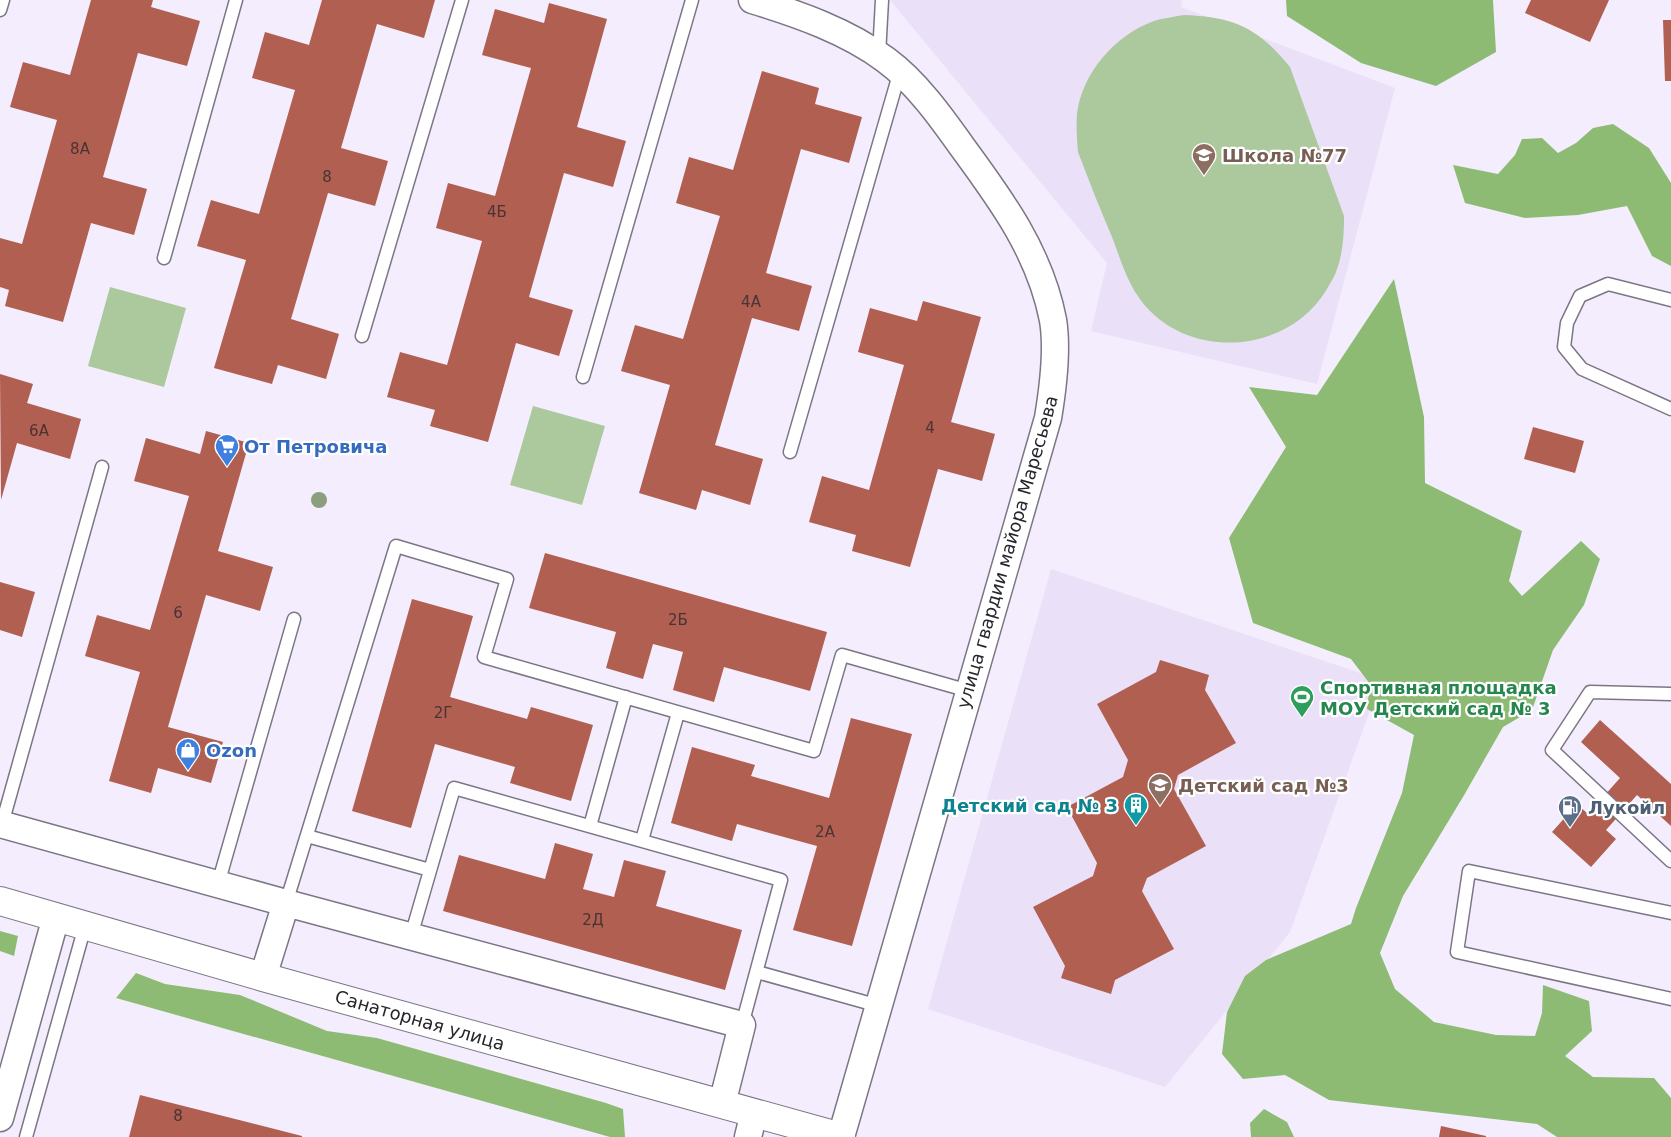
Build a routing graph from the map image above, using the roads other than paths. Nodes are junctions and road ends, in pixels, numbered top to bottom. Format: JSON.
{"nodes":[{"id":1,"x":3,"y":0,"type":"edge"},
{"id":2,"x":236,"y":0,"type":"edge"},
{"id":3,"x":462,"y":0,"type":"edge"},
{"id":4,"x":692,"y":0,"type":"edge"},
{"id":5,"x":752,"y":0,"type":"edge"},
{"id":6,"x":882,"y":0,"type":"edge"},
{"id":7,"x":0,"y":10,"type":"edge"},
{"id":8,"x":878,"y":55,"type":"junction"},
{"id":9,"x":900,"y":71,"type":"junction"},
{"id":10,"x":164,"y":258,"type":"dead end"},
{"id":11,"x":1671,"y":300,"type":"edge"},
{"id":12,"x":362,"y":336,"type":"dead end"},
{"id":13,"x":584,"y":377,"type":"dead end"},
{"id":14,"x":1671,"y":409,"type":"edge"},
{"id":15,"x":790,"y":452,"type":"dead end"},
{"id":16,"x":102,"y":467,"type":"dead end"},
{"id":17,"x":294,"y":619,"type":"dead end"},
{"id":18,"x":969,"y":691,"type":"junction"},
{"id":19,"x":1671,"y":694,"type":"edge"},
{"id":20,"x":626,"y":697,"type":"junction"},
{"id":21,"x":678,"y":713,"type":"junction"},
{"id":22,"x":1,"y":824,"type":"edge"},
{"id":23,"x":590,"y":826,"type":"junction"},
{"id":24,"x":307,"y":836,"type":"junction"},
{"id":25,"x":642,"y":840,"type":"junction"},
{"id":26,"x":1671,"y":861,"type":"edge"},
{"id":27,"x":430,"y":870,"type":"junction"},
{"id":28,"x":218,"y":884,"type":"junction"},
{"id":29,"x":0,"y":901,"type":"edge"},
{"id":30,"x":286,"y":903,"type":"junction"},
{"id":31,"x":1671,"y":913,"type":"edge"},
{"id":32,"x":56,"y":917,"type":"junction"},
{"id":33,"x":85,"y":926,"type":"junction"},
{"id":34,"x":411,"y":936,"type":"junction"},
{"id":35,"x":757,"y":972,"type":"junction"},
{"id":36,"x":263,"y":977,"type":"junction"},
{"id":37,"x":1671,"y":999,"type":"edge"},
{"id":38,"x":878,"y":1006,"type":"junction"},
{"id":39,"x":742,"y":1025,"type":"junction"},
{"id":40,"x":722,"y":1104,"type":"junction"},
{"id":41,"x":0,"y":1118,"type":"edge"},
{"id":42,"x":751,"y":1125,"type":"edge"},
{"id":43,"x":26,"y":1137,"type":"edge"},
{"id":44,"x":841,"y":1137,"type":"edge"}],
"edges":[{"from":1,"to":7,"type":"lane"},
{"from":2,"to":10,"type":"lane"},
{"from":3,"to":12,"type":"lane"},
{"from":4,"to":13,"type":"lane"},
{"from":5,"to":8,"type":"street","name":"улица гвардии майора Маресьева"},
{"from":6,"to":8,"type":"lane"},
{"from":8,"to":9,"type":"street","name":"улица гвардии майора Маресьева"},
{"from":9,"to":15,"type":"lane"},
{"from":9,"to":18,"type":"street","name":"улица гвардии майора Маресьева"},
{"from":11,"to":14,"type":"lane"},
{"from":16,"to":22,"type":"lane"},
{"from":17,"to":28,"type":"lane"},
{"from":18,"to":21,"type":"lane"},
{"from":18,"to":38,"type":"street","name":"улица гвардии майора Маресьева"},
{"from":19,"to":26,"type":"lane"},
{"from":20,"to":21,"type":"lane"},
{"from":20,"to":23,"type":"lane"},
{"from":20,"to":24,"type":"lane"},
{"from":21,"to":25,"type":"lane"},
{"from":22,"to":28,"type":"street"},
{"from":23,"to":25,"type":"lane"},
{"from":23,"to":27,"type":"lane"},
{"from":24,"to":27,"type":"lane"},
{"from":24,"to":30,"type":"lane"},
{"from":25,"to":35,"type":"lane"},
{"from":27,"to":34,"type":"lane"},
{"from":28,"to":30,"type":"street"},
{"from":29,"to":32,"type":"street","name":"Санаторная улица"},
{"from":30,"to":34,"type":"street"},
{"from":30,"to":36,"type":"street"},
{"from":31,"to":37,"type":"lane"},
{"from":32,"to":33,"type":"street","name":"Санаторная улица"},
{"from":32,"to":41,"type":"street"},
{"from":33,"to":36,"type":"street","name":"Санаторная улица"},
{"from":33,"to":43,"type":"lane"},
{"from":34,"to":39,"type":"street"},
{"from":35,"to":38,"type":"lane"},
{"from":35,"to":39,"type":"lane"},
{"from":36,"to":40,"type":"street","name":"Санаторная улица"},
{"from":38,"to":44,"type":"street","name":"улица гвардии майора Маресьева"},
{"from":39,"to":40,"type":"street"},
{"from":40,"to":42,"type":"street","name":"Санаторная улица"},
{"from":42,"to":44,"type":"street","name":"Санаторная улица"}]}
